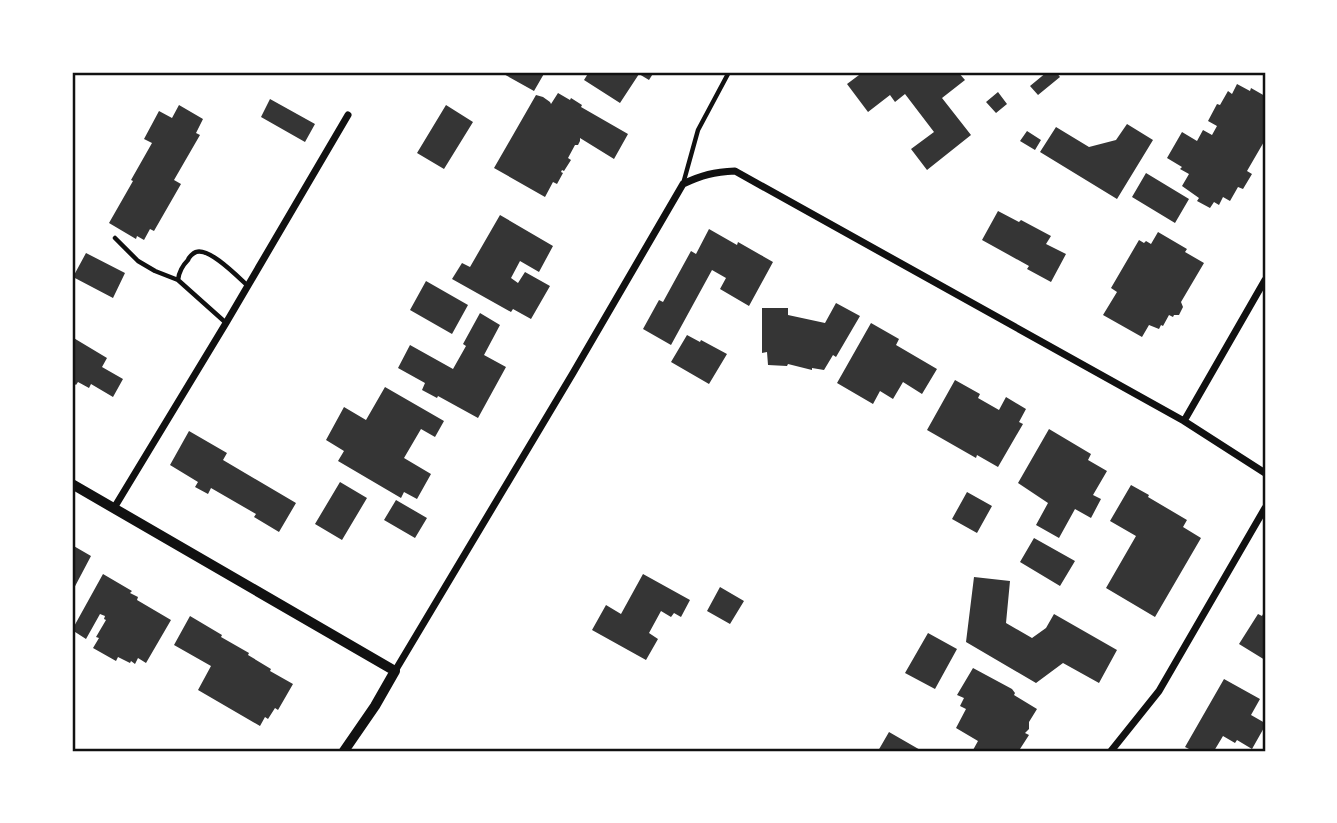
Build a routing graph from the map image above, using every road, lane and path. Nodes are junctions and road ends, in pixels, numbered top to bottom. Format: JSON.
{"nodes":[{"id":1,"x":729,"y":72,"type":"edge"},
{"id":2,"x":348,"y":115,"type":"dead end"},
{"id":3,"x":683,"y":184,"type":"junction"},
{"id":4,"x":115,"y":238,"type":"dead end"},
{"id":5,"x":178,"y":280,"type":"junction"},
{"id":6,"x":1265,"y":280,"type":"edge"},
{"id":7,"x":248,"y":286,"type":"junction"},
{"id":8,"x":226,"y":323,"type":"junction"},
{"id":9,"x":1184,"y":421,"type":"junction"},
{"id":10,"x":1265,"y":473,"type":"edge"},
{"id":11,"x":72,"y":484,"type":"edge"},
{"id":12,"x":114,"y":508,"type":"junction"},
{"id":13,"x":1265,"y":508,"type":"edge"},
{"id":14,"x":395,"y":671,"type":"junction"},
{"id":15,"x":344,"y":751,"type":"edge"},
{"id":16,"x":1111,"y":751,"type":"edge"}],
"edges":[{"from":1,"to":3,"type":"lane"},
{"from":2,"to":7,"type":"street"},
{"from":3,"to":9,"type":"street"},
{"from":3,"to":14,"type":"street"},
{"from":4,"to":5,"type":"lane"},
{"from":5,"to":7,"type":"lane"},
{"from":5,"to":8,"type":"lane"},
{"from":6,"to":9,"type":"street"},
{"from":7,"to":8,"type":"street"},
{"from":8,"to":12,"type":"street"},
{"from":9,"to":10,"type":"street"},
{"from":11,"to":12,"type":"street"},
{"from":12,"to":14,"type":"street"},
{"from":13,"to":16,"type":"street"},
{"from":14,"to":15,"type":"street"}]}
